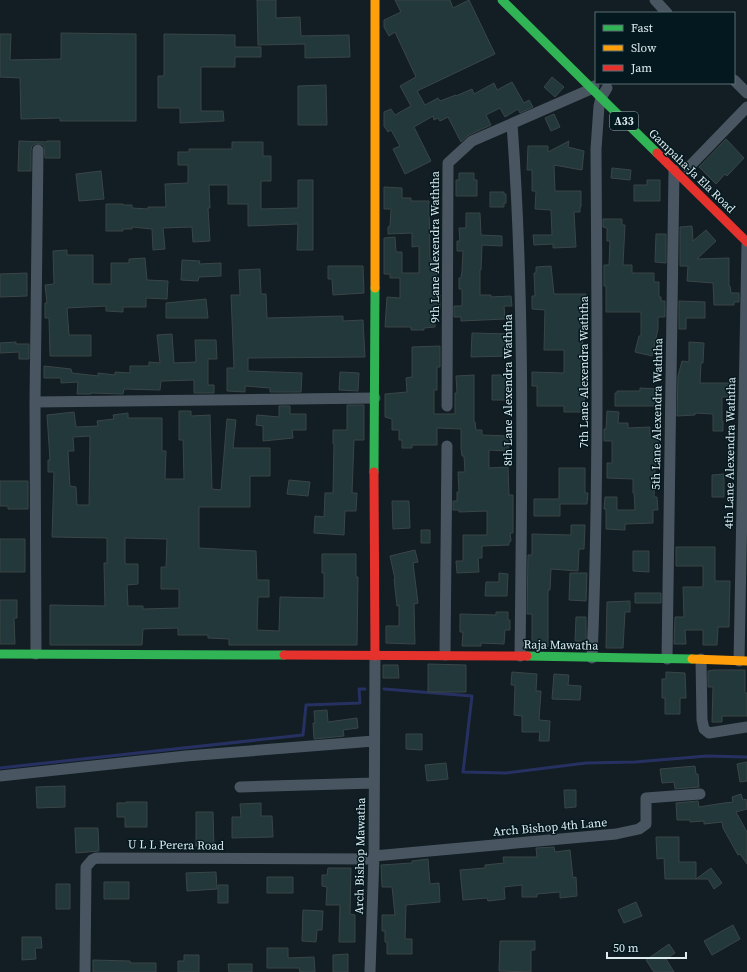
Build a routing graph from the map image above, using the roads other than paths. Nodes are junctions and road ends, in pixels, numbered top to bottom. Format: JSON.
{"nodes":[{"id":1,"x":376,"y":0,"type":"edge"},
{"id":2,"x":502,"y":0,"type":"edge"},
{"id":3,"x":655,"y":0,"type":"edge"},
{"id":4,"x":667,"y":12,"type":"edge"},
{"id":5,"x":595,"y":80,"type":"edge"},
{"id":6,"x":735,"y":81,"type":"edge"},
{"id":7,"x":603,"y":87,"type":"edge"},
{"id":8,"x":747,"y":93,"type":"edge"},
{"id":9,"x":601,"y":98,"type":"junction"},
{"id":10,"x":747,"y":107,"type":"edge"},
{"id":11,"x":512,"y":124,"type":"junction"},
{"id":12,"x":38,"y":150,"type":"dead end"},
{"id":13,"x":688,"y":168,"type":"dead end"},
{"id":14,"x":674,"y":170,"type":"junction"},
{"id":15,"x":747,"y":242,"type":"edge"},
{"id":16,"x":747,"y":245,"type":"edge"},
{"id":17,"x":375,"y":398,"type":"junction"},
{"id":18,"x":35,"y":402,"type":"junction"},
{"id":19,"x":447,"y":406,"type":"dead end"},
{"id":20,"x":447,"y":446,"type":"dead end"},
{"id":21,"x":0,"y":654,"type":"edge"},
{"id":22,"x":36,"y":654,"type":"junction"},
{"id":23,"x":445,"y":655,"type":"junction"},
{"id":24,"x":375,"y":656,"type":"junction"},
{"id":25,"x":520,"y":656,"type":"junction"},
{"id":26,"x":592,"y":658,"type":"junction"},
{"id":27,"x":667,"y":659,"type":"junction"},
{"id":28,"x":701,"y":659,"type":"junction"},
{"id":29,"x":743,"y":661,"type":"edge"},
{"id":30,"x":747,"y":727,"type":"edge"},
{"id":31,"x":374,"y":741,"type":"junction"},
{"id":32,"x":0,"y":776,"type":"edge"},
{"id":33,"x":374,"y":783,"type":"junction"},
{"id":34,"x":240,"y":787,"type":"dead end"},
{"id":35,"x":700,"y":794,"type":"dead end"},
{"id":36,"x":374,"y":857,"type":"junction"},
{"id":37,"x":85,"y":972,"type":"edge"},
{"id":38,"x":370,"y":972,"type":"edge"}],
"edges":[{"from":1,"to":17,"type":"main road"},
{"from":2,"to":5,"type":"main road"},
{"from":3,"to":4,"type":"street"},
{"from":6,"to":8,"type":"street"},
{"from":7,"to":9,"type":"street","name":"7th Lane Alexendra Waththa"},
{"from":7,"to":11,"type":"street","name":"9th Lane Alexendra Waththa"},
{"from":9,"to":14,"type":"main road","name":"Gampaha-Ja Ela Road","number":"A33"},
{"from":9,"to":26,"type":"street","name":"7th Lane Alexendra Waththa"},
{"from":10,"to":13,"type":"street"},
{"from":11,"to":19,"type":"street","name":"9th Lane Alexendra Waththa"},
{"from":11,"to":25,"type":"street","name":"8th Lane Alexendra Waththa"},
{"from":12,"to":18,"type":"street"},
{"from":14,"to":15,"type":"main road","name":"Gampaha-Ja Ela Road","number":"A33"},
{"from":14,"to":27,"type":"street","name":"5th Lane Alexendra Waththa"},
{"from":16,"to":29,"type":"street","name":"4th Lane Alexendra Waththa"},
{"from":17,"to":18,"type":"street"},
{"from":17,"to":24,"type":"main road"},
{"from":18,"to":22,"type":"street"},
{"from":20,"to":23,"type":"street"},
{"from":21,"to":22,"type":"main road","name":"Raja Mawatha"},
{"from":22,"to":24,"type":"main road","name":"Raja Mawatha"},
{"from":23,"to":24,"type":"main road","name":"Raja Mawatha"},
{"from":23,"to":25,"type":"main road","name":"Raja Mawatha"},
{"from":24,"to":31,"type":"street","name":"Arch Bishop Mawatha"},
{"from":25,"to":26,"type":"main road","name":"Raja Mawatha"},
{"from":26,"to":27,"type":"main road","name":"Raja Mawatha"},
{"from":27,"to":28,"type":"main road","name":"Raja Mawatha"},
{"from":28,"to":29,"type":"main road","name":"Raja Mawatha"},
{"from":28,"to":30,"type":"street"},
{"from":31,"to":32,"type":"street"},
{"from":31,"to":33,"type":"street","name":"Arch Bishop Mawatha"},
{"from":33,"to":34,"type":"street"},
{"from":33,"to":36,"type":"street","name":"Arch Bishop Mawatha"},
{"from":35,"to":36,"type":"street","name":"Arch Bishop 4th Lane"},
{"from":36,"to":37,"type":"street","name":"U L L Perera Road"},
{"from":36,"to":38,"type":"street","name":"Arch Bishop Mawatha"}]}
